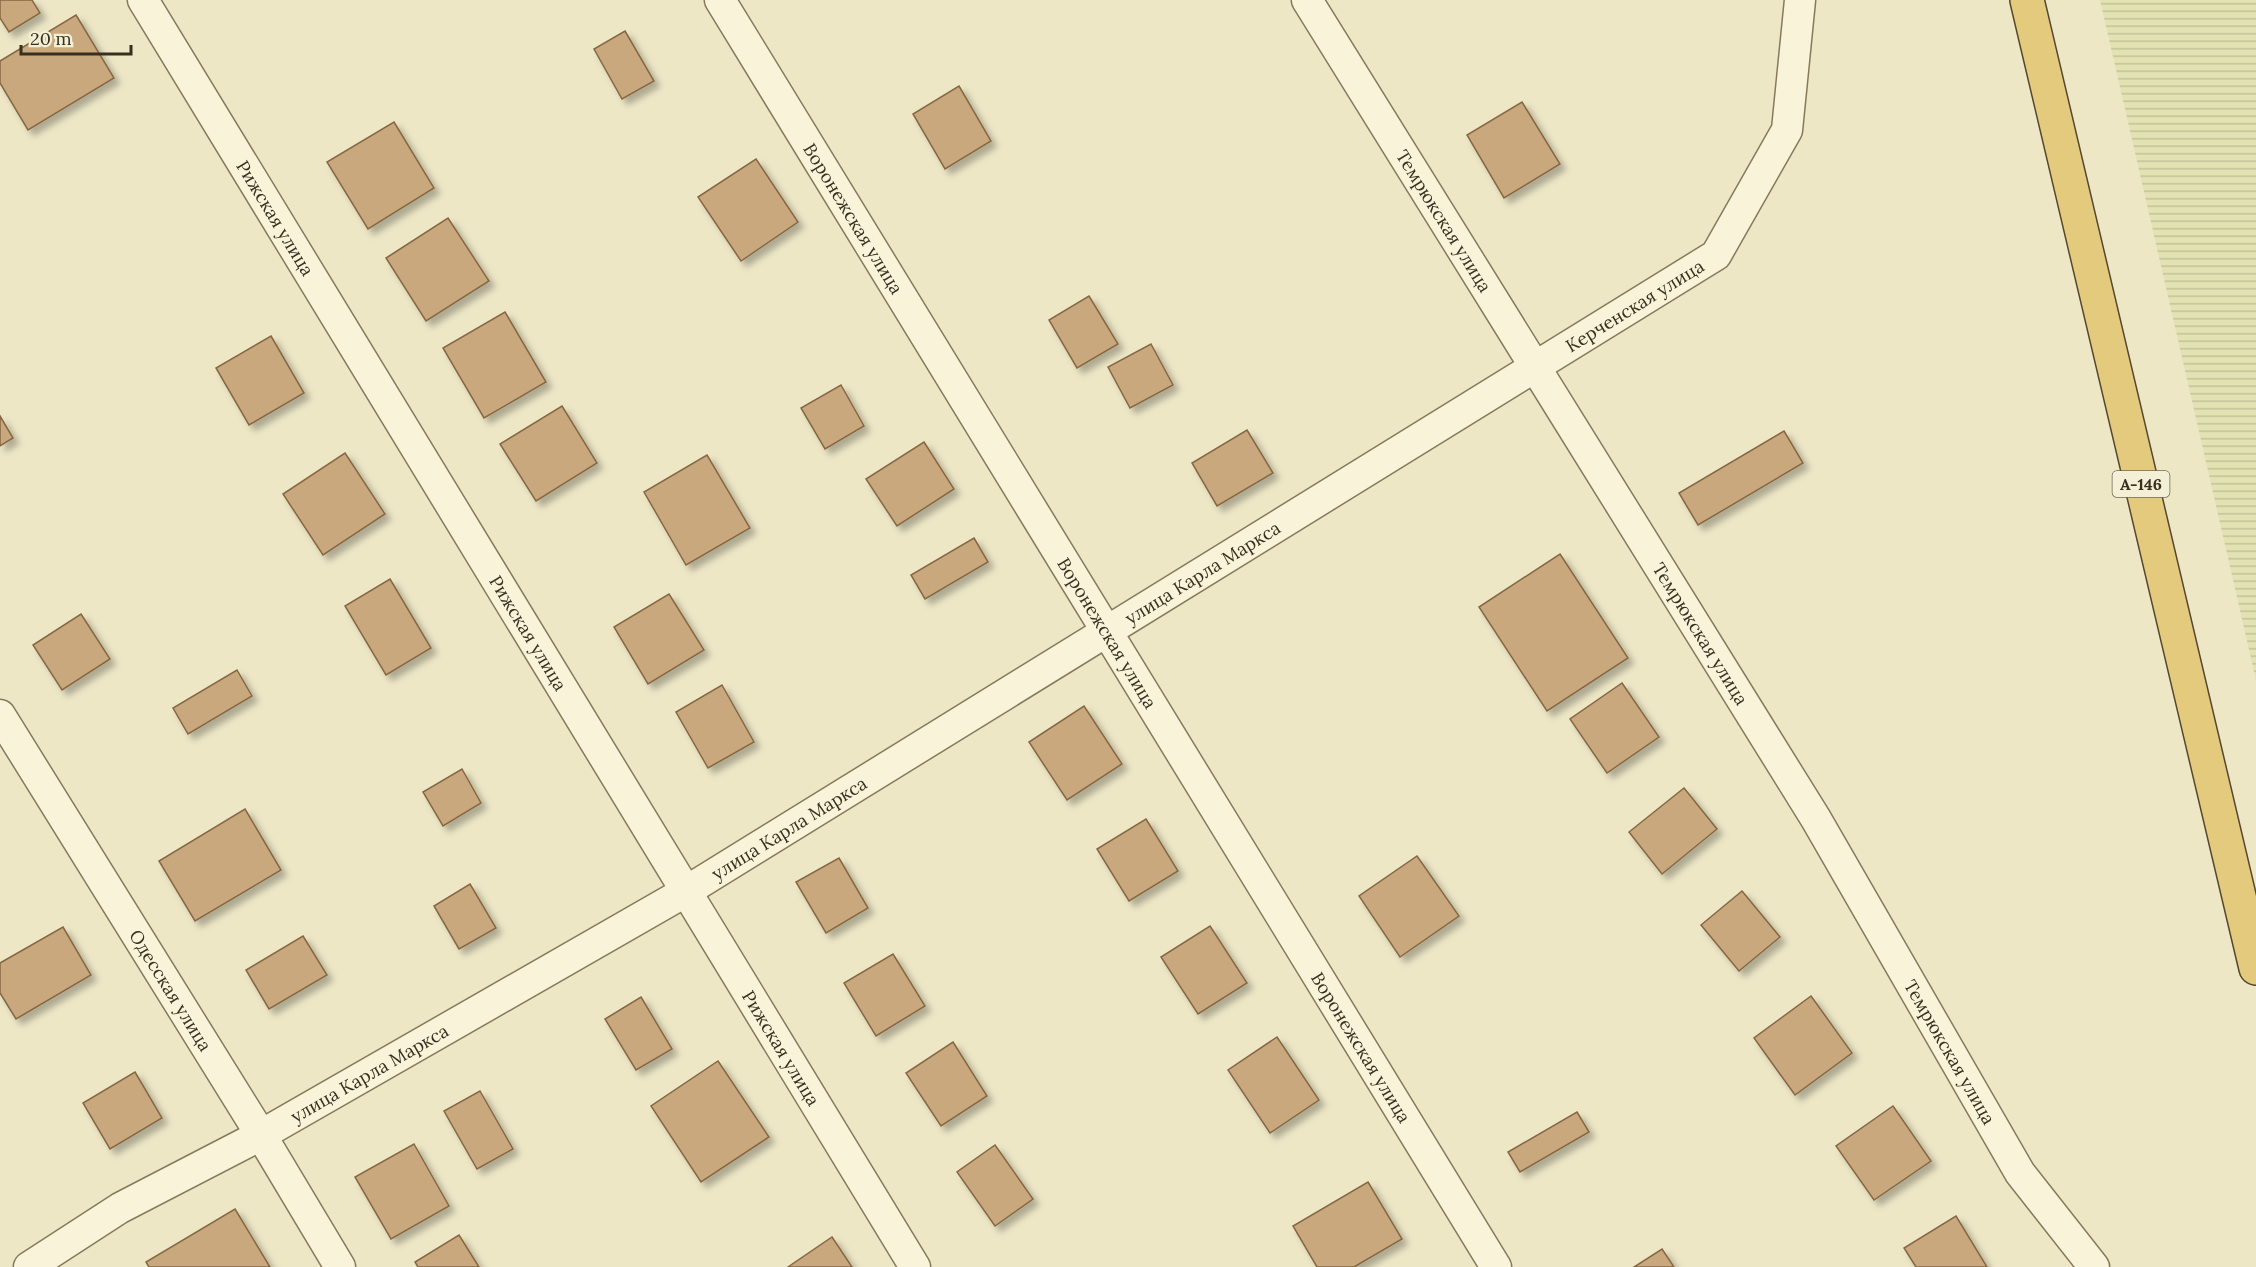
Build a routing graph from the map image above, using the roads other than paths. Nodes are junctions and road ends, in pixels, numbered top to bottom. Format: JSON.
{"nodes":[{"id":1,"x":143,"y":0,"type":"edge"},
{"id":2,"x":720,"y":0,"type":"edge"},
{"id":3,"x":1307,"y":0,"type":"edge"},
{"id":4,"x":1800,"y":0,"type":"edge"},
{"id":5,"x":2027,"y":0,"type":"edge"},
{"id":6,"x":1533,"y":366,"type":"junction"},
{"id":7,"x":1107,"y":631,"type":"junction"},
{"id":8,"x":0,"y":715,"type":"edge"},
{"id":9,"x":685,"y":892,"type":"junction"},
{"id":10,"x":2256,"y":968,"type":"edge"},
{"id":11,"x":261,"y":1135,"type":"junction"},
{"id":12,"x":29,"y":1267,"type":"edge"},
{"id":13,"x":340,"y":1267,"type":"edge"},
{"id":14,"x":915,"y":1267,"type":"edge"},
{"id":15,"x":1496,"y":1267,"type":"edge"},
{"id":16,"x":2094,"y":1267,"type":"edge"}],
"edges":[{"from":1,"to":9,"type":"street","name":"Рижская улица"},
{"from":2,"to":7,"type":"street","name":"Воронежская улица"},
{"from":3,"to":6,"type":"street","name":"Темрюкская улица"},
{"from":4,"to":6,"type":"street","name":"Керченская улица"},
{"from":5,"to":10,"type":"highway","number":"А-146"},
{"from":6,"to":7,"type":"street","name":"улица Карла Маркса"},
{"from":6,"to":16,"type":"street","name":"Темрюкская улица"},
{"from":7,"to":9,"type":"street","name":"улица Карла Маркса"},
{"from":7,"to":15,"type":"street","name":"Воронежская улица"},
{"from":8,"to":11,"type":"street","name":"Одесская улица"},
{"from":9,"to":11,"type":"street","name":"улица Карла Маркса"},
{"from":9,"to":14,"type":"street","name":"Рижская улица"},
{"from":11,"to":12,"type":"street","name":"улица Карла Маркса"},
{"from":11,"to":13,"type":"street","name":"Одесская улица"}]}
